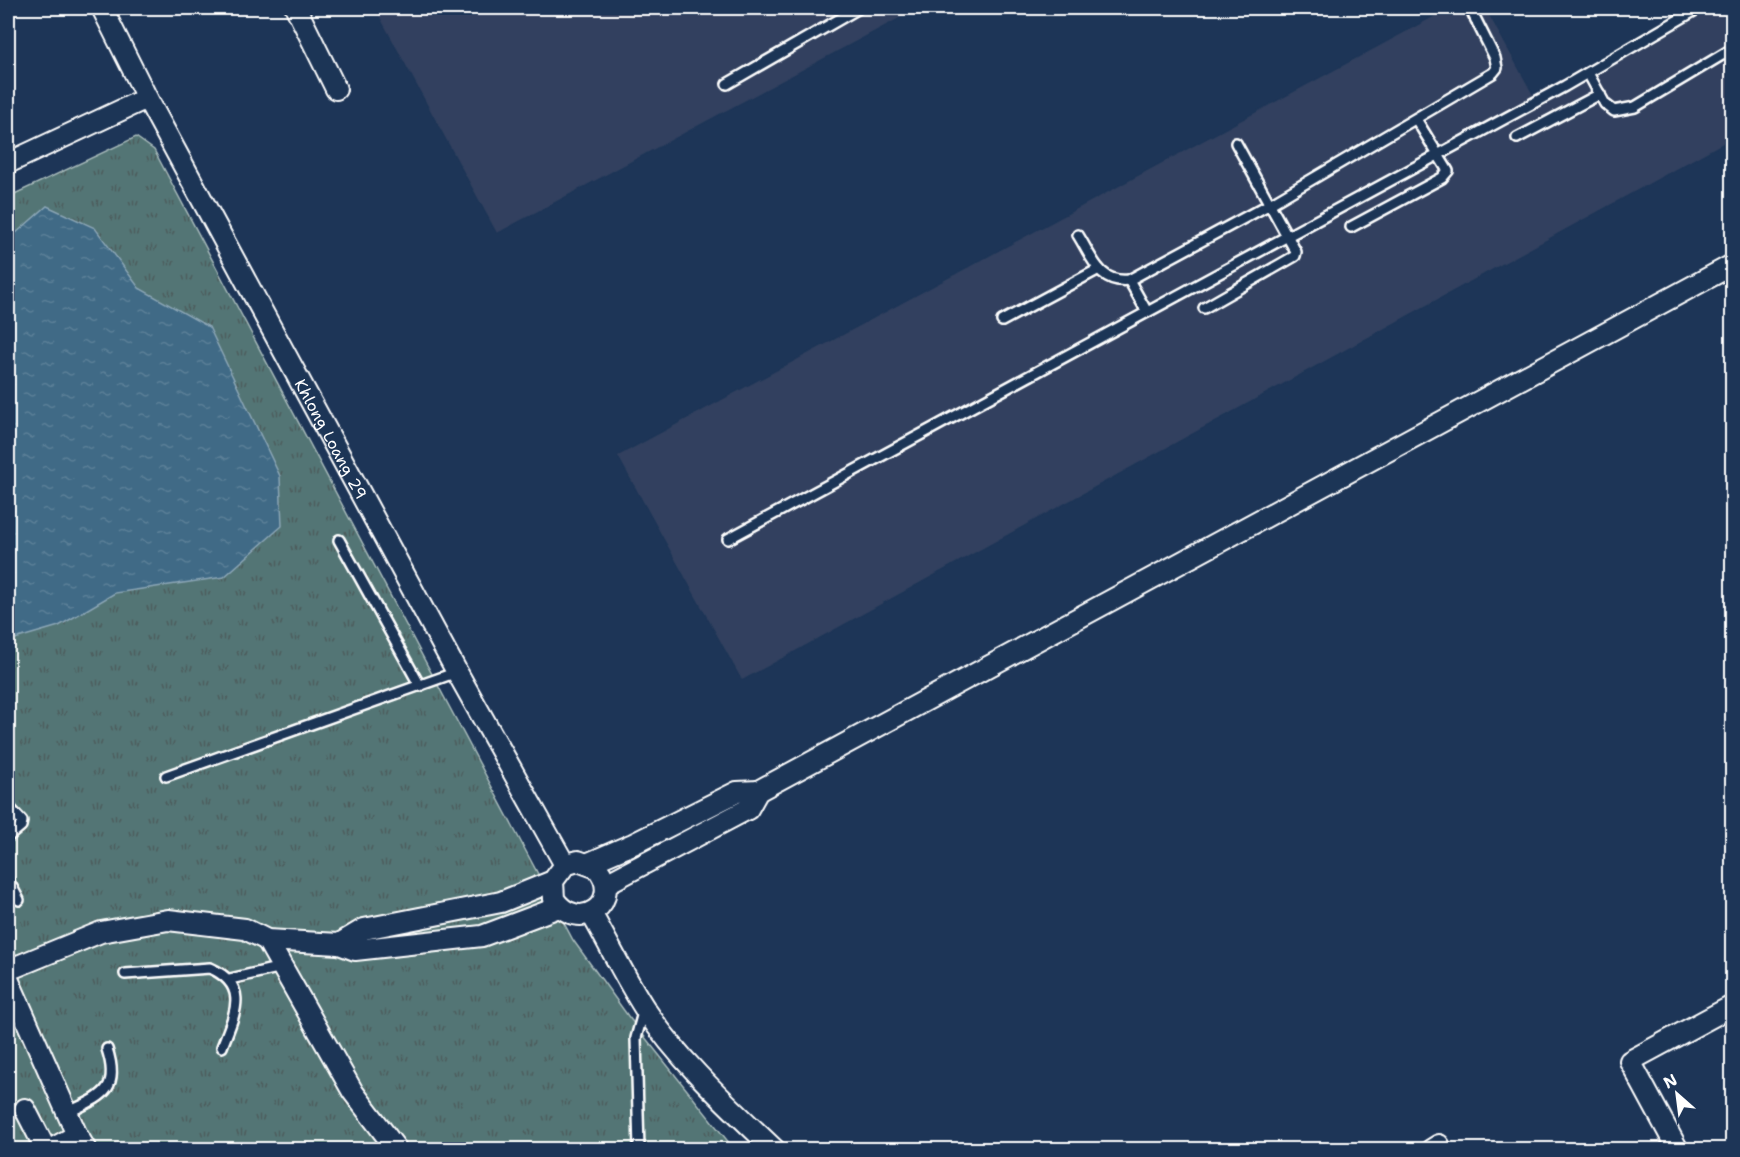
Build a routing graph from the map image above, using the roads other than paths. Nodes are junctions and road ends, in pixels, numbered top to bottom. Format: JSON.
{"nodes":[{"id":1,"x":102,"y":8,"type":"edge"},
{"id":2,"x":296,"y":8,"type":"edge"},
{"id":3,"x":859,"y":8,"type":"edge"},
{"id":4,"x":1699,"y":8,"type":"edge"},
{"id":5,"x":1471,"y":10,"type":"dead end"},
{"id":6,"x":1732,"y":49,"type":"edge"},
{"id":7,"x":1588,"y":73,"type":"junction"},
{"id":8,"x":727,"y":84,"type":"dead end"},
{"id":9,"x":336,"y":89,"type":"dead end"},
{"id":10,"x":1600,"y":94,"type":"junction"},
{"id":11,"x":147,"y":98,"type":"junction"},
{"id":12,"x":1416,"y":119,"type":"junction"},
{"id":13,"x":1517,"y":138,"type":"dead end"},
{"id":14,"x":1236,"y":143,"type":"dead end"},
{"id":15,"x":1439,"y":154,"type":"junction"},
{"id":16,"x":8,"y":163,"type":"edge"},
{"id":17,"x":1270,"y":204,"type":"junction"},
{"id":18,"x":1351,"y":227,"type":"dead end"},
{"id":19,"x":1078,"y":235,"type":"dead end"},
{"id":20,"x":1288,"y":236,"type":"junction"},
{"id":21,"x":1732,"y":265,"type":"edge"},
{"id":22,"x":1099,"y":269,"type":"junction"},
{"id":23,"x":1130,"y":280,"type":"junction"},
{"id":24,"x":1204,"y":308,"type":"dead end"},
{"id":25,"x":1147,"y":312,"type":"junction"},
{"id":26,"x":1002,"y":321,"type":"dead end"},
{"id":27,"x":728,"y":539,"type":"dead end"},
{"id":28,"x":339,"y":540,"type":"dead end"},
{"id":29,"x":457,"y":672,"type":"junction"},
{"id":30,"x":420,"y":686,"type":"junction"},
{"id":31,"x":166,"y":776,"type":"dead end"},
{"id":32,"x":758,"y":791,"type":"junction"},
{"id":33,"x":8,"y":806,"type":"edge"},
{"id":34,"x":8,"y":837,"type":"edge"},
{"id":35,"x":589,"y":863,"type":"junction"},
{"id":36,"x":559,"y":873,"type":"junction"},
{"id":37,"x":8,"y":880,"type":"edge"},
{"id":38,"x":606,"y":884,"type":"junction"},
{"id":39,"x":19,"y":900,"type":"dead end"},
{"id":40,"x":559,"y":907,"type":"junction"},
{"id":41,"x":591,"y":913,"type":"junction"},
{"id":42,"x":267,"y":940,"type":"junction"},
{"id":43,"x":339,"y":944,"type":"junction"},
{"id":44,"x":282,"y":967,"type":"junction"},
{"id":45,"x":8,"y":970,"type":"edge"},
{"id":46,"x":126,"y":974,"type":"dead end"},
{"id":47,"x":8,"y":979,"type":"edge"},
{"id":48,"x":230,"y":979,"type":"junction"},
{"id":49,"x":1732,"y":1006,"type":"edge"},
{"id":50,"x":644,"y":1008,"type":"junction"},
{"id":51,"x":222,"y":1047,"type":"dead end"},
{"id":52,"x":107,"y":1049,"type":"dead end"},
{"id":53,"x":25,"y":1109,"type":"dead end"},
{"id":54,"x":67,"y":1113,"type":"junction"},
{"id":55,"x":82,"y":1142,"type":"edge"},
{"id":56,"x":48,"y":1149,"type":"edge"},
{"id":57,"x":397,"y":1149,"type":"edge"},
{"id":58,"x":639,"y":1149,"type":"edge"},
{"id":59,"x":775,"y":1149,"type":"edge"},
{"id":60,"x":1431,"y":1149,"type":"edge"},
{"id":61,"x":1441,"y":1149,"type":"edge"},
{"id":62,"x":1678,"y":1149,"type":"edge"}],
"edges":[{"from":1,"to":11,"type":"street","name":"Khlong Loang 29"},
{"from":2,"to":9,"type":"street"},
{"from":3,"to":8,"type":"lane"},
{"from":4,"to":7,"type":"lane"},
{"from":5,"to":12,"type":"lane"},
{"from":6,"to":10,"type":"lane"},
{"from":7,"to":10,"type":"lane"},
{"from":7,"to":15,"type":"lane"},
{"from":10,"to":13,"type":"lane"},
{"from":11,"to":16,"type":"street"},
{"from":11,"to":29,"type":"street","name":"Khlong Loang 29"},
{"from":12,"to":15,"type":"lane"},
{"from":12,"to":17,"type":"lane"},
{"from":14,"to":17,"type":"lane"},
{"from":15,"to":18,"type":"lane"},
{"from":15,"to":20,"type":"lane"},
{"from":17,"to":20,"type":"lane"},
{"from":17,"to":23,"type":"lane"},
{"from":19,"to":22,"type":"lane"},
{"from":20,"to":24,"type":"lane"},
{"from":20,"to":25,"type":"lane"},
{"from":21,"to":32,"type":"street"},
{"from":22,"to":23,"type":"lane"},
{"from":22,"to":26,"type":"lane"},
{"from":23,"to":25,"type":"lane"},
{"from":25,"to":27,"type":"lane"},
{"from":28,"to":30,"type":"lane"},
{"from":29,"to":30,"type":"lane"},
{"from":29,"to":36,"type":"street","name":"Khlong Loang 29"},
{"from":30,"to":31,"type":"lane"},
{"from":32,"to":35,"type":"street"},
{"from":32,"to":38,"type":"street"},
{"from":33,"to":34,"type":"lane"},
{"from":35,"to":36,"type":"street"},
{"from":35,"to":38,"type":"street"},
{"from":36,"to":40,"type":"street"},
{"from":36,"to":43,"type":"street"},
{"from":37,"to":39,"type":"lane"},
{"from":38,"to":41,"type":"street"},
{"from":40,"to":41,"type":"street"},
{"from":40,"to":43,"type":"street"},
{"from":41,"to":50,"type":"street"},
{"from":42,"to":43,"type":"street"},
{"from":42,"to":44,"type":"street"},
{"from":42,"to":45,"type":"street"},
{"from":44,"to":48,"type":"lane"},
{"from":44,"to":57,"type":"street"},
{"from":46,"to":48,"type":"lane"},
{"from":47,"to":54,"type":"street"},
{"from":48,"to":51,"type":"lane"},
{"from":49,"to":62,"type":"street"},
{"from":50,"to":58,"type":"lane"},
{"from":50,"to":59,"type":"street"},
{"from":52,"to":54,"type":"lane"},
{"from":53,"to":56,"type":"street"},
{"from":54,"to":55,"type":"street"},
{"from":55,"to":56,"type":"street"},
{"from":60,"to":61,"type":"street"}]}
